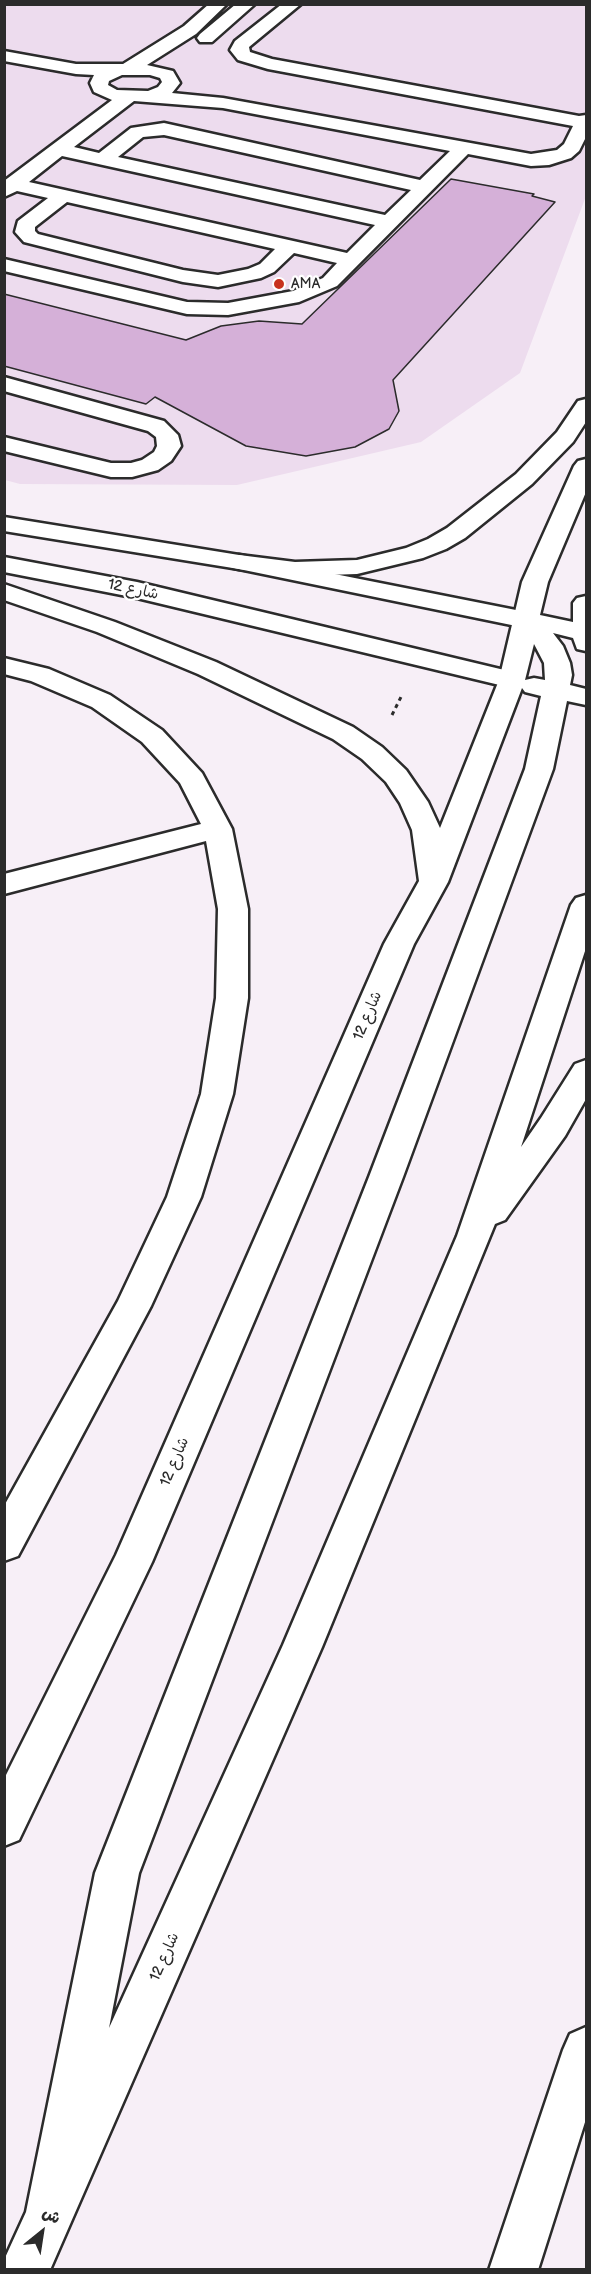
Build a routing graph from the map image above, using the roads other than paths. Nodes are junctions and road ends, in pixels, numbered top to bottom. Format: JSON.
{"nodes":[{"id":1,"x":219,"y":4,"type":"edge"},
{"id":2,"x":247,"y":4,"type":"edge"},
{"id":3,"x":293,"y":4,"type":"edge"},
{"id":4,"x":4,"y":56,"type":"edge"},
{"id":5,"x":53,"y":66,"type":"junction"},
{"id":6,"x":124,"y":69,"type":"junction"},
{"id":7,"x":166,"y":78,"type":"junction"},
{"id":8,"x":103,"y":90,"type":"junction"},
{"id":9,"x":149,"y":96,"type":"junction"},
{"id":10,"x":128,"y":97,"type":"junction"},
{"id":11,"x":223,"y":103,"type":"junction"},
{"id":12,"x":87,"y":105,"type":"dead end"},
{"id":13,"x":586,"y":121,"type":"edge"},
{"id":14,"x":462,"y":149,"type":"junction"},
{"id":15,"x":61,"y":150,"type":"junction"},
{"id":16,"x":103,"y":159,"type":"junction"},
{"id":17,"x":364,"y":174,"type":"junction"},
{"id":18,"x":424,"y":187,"type":"junction"},
{"id":19,"x":9,"y":188,"type":"edge"},
{"id":20,"x":64,"y":195,"type":"junction"},
{"id":21,"x":326,"y":208,"type":"junction"},
{"id":22,"x":389,"y":222,"type":"junction"},
{"id":23,"x":289,"y":247,"type":"junction"},
{"id":24,"x":351,"y":260,"type":"junction"},
{"id":25,"x":4,"y":265,"type":"edge"},
{"id":26,"x":4,"y":384,"type":"edge"},
{"id":27,"x":586,"y":406,"type":"edge"},
{"id":28,"x":4,"y":444,"type":"edge"},
{"id":29,"x":586,"y":466,"type":"edge"},
{"id":30,"x":4,"y":525,"type":"edge"},
{"id":31,"x":239,"y":562,"type":"junction"},
{"id":32,"x":4,"y":564,"type":"edge"},
{"id":33,"x":4,"y":591,"type":"edge"},
{"id":34,"x":586,"y":603,"type":"edge"},
{"id":35,"x":526,"y":620,"type":"junction"},
{"id":36,"x":586,"y":636,"type":"edge"},
{"id":37,"x":4,"y":666,"type":"edge"},
{"id":38,"x":512,"y":680,"type":"junction"},
{"id":39,"x":572,"y":685,"type":"edge"},
{"id":40,"x":218,"y":829,"type":"junction"},
{"id":41,"x":433,"y":882,"type":"junction"},
{"id":42,"x":4,"y":884,"type":"edge"},
{"id":43,"x":586,"y":906,"type":"edge"},
{"id":44,"x":586,"y":1072,"type":"edge"},
{"id":45,"x":474,"y":1236,"type":"junction"},
{"id":46,"x":4,"y":1544,"type":"edge"},
{"id":47,"x":4,"y":1825,"type":"edge"},
{"id":48,"x":586,"y":2050,"type":"edge"},
{"id":49,"x":49,"y":2218,"type":"junction"},
{"id":50,"x":25,"y":2270,"type":"edge"},
{"id":51,"x":513,"y":2270,"type":"edge"}],
"edges":[{"from":1,"to":6,"type":"street"},
{"from":2,"to":7,"type":"street"},
{"from":3,"to":13,"type":"street"},
{"from":4,"to":5,"type":"street"},
{"from":5,"to":6,"type":"street"},
{"from":5,"to":8,"type":"street"},
{"from":6,"to":7,"type":"street"},
{"from":6,"to":8,"type":"street"},
{"from":7,"to":9,"type":"street"},
{"from":7,"to":11,"type":"street"},
{"from":8,"to":10,"type":"street"},
{"from":8,"to":12,"type":"street"},
{"from":9,"to":10,"type":"street"},
{"from":9,"to":11,"type":"street"},
{"from":10,"to":15,"type":"street"},
{"from":11,"to":14,"type":"street"},
{"from":13,"to":14,"type":"street"},
{"from":14,"to":18,"type":"street"},
{"from":15,"to":16,"type":"street"},
{"from":15,"to":19,"type":"street"},
{"from":16,"to":17,"type":"street"},
{"from":16,"to":21,"type":"street"},
{"from":17,"to":18,"type":"street"},
{"from":17,"to":21,"type":"street"},
{"from":18,"to":22,"type":"street"},
{"from":19,"to":20,"type":"street"},
{"from":20,"to":23,"type":"street"},
{"from":20,"to":23,"type":"street"},
{"from":21,"to":22,"type":"street"},
{"from":22,"to":24,"type":"street"},
{"from":23,"to":24,"type":"street"},
{"from":24,"to":25,"type":"street"},
{"from":26,"to":28,"type":"street"},
{"from":27,"to":31,"type":"street"},
{"from":29,"to":35,"type":"street"},
{"from":30,"to":31,"type":"street"},
{"from":31,"to":35,"type":"street"},
{"from":32,"to":38,"type":"street","name":"شارع 12"},
{"from":33,"to":41,"type":"street"},
{"from":34,"to":36,"type":"street"},
{"from":35,"to":36,"type":"street"},
{"from":35,"to":38,"type":"street"},
{"from":35,"to":39,"type":"street"},
{"from":37,"to":40,"type":"street"},
{"from":38,"to":39,"type":"street"},
{"from":38,"to":41,"type":"street","name":"شارع 12"},
{"from":39,"to":49,"type":"street"},
{"from":40,"to":42,"type":"street"},
{"from":40,"to":46,"type":"street"},
{"from":41,"to":47,"type":"street","name":"شارع 12"},
{"from":43,"to":45,"type":"street","name":"شارع 12"},
{"from":44,"to":45,"type":"street"},
{"from":45,"to":49,"type":"street","name":"شارع 12"},
{"from":48,"to":51,"type":"street"},
{"from":49,"to":50,"type":"street","name":"شارع 12"}]}
